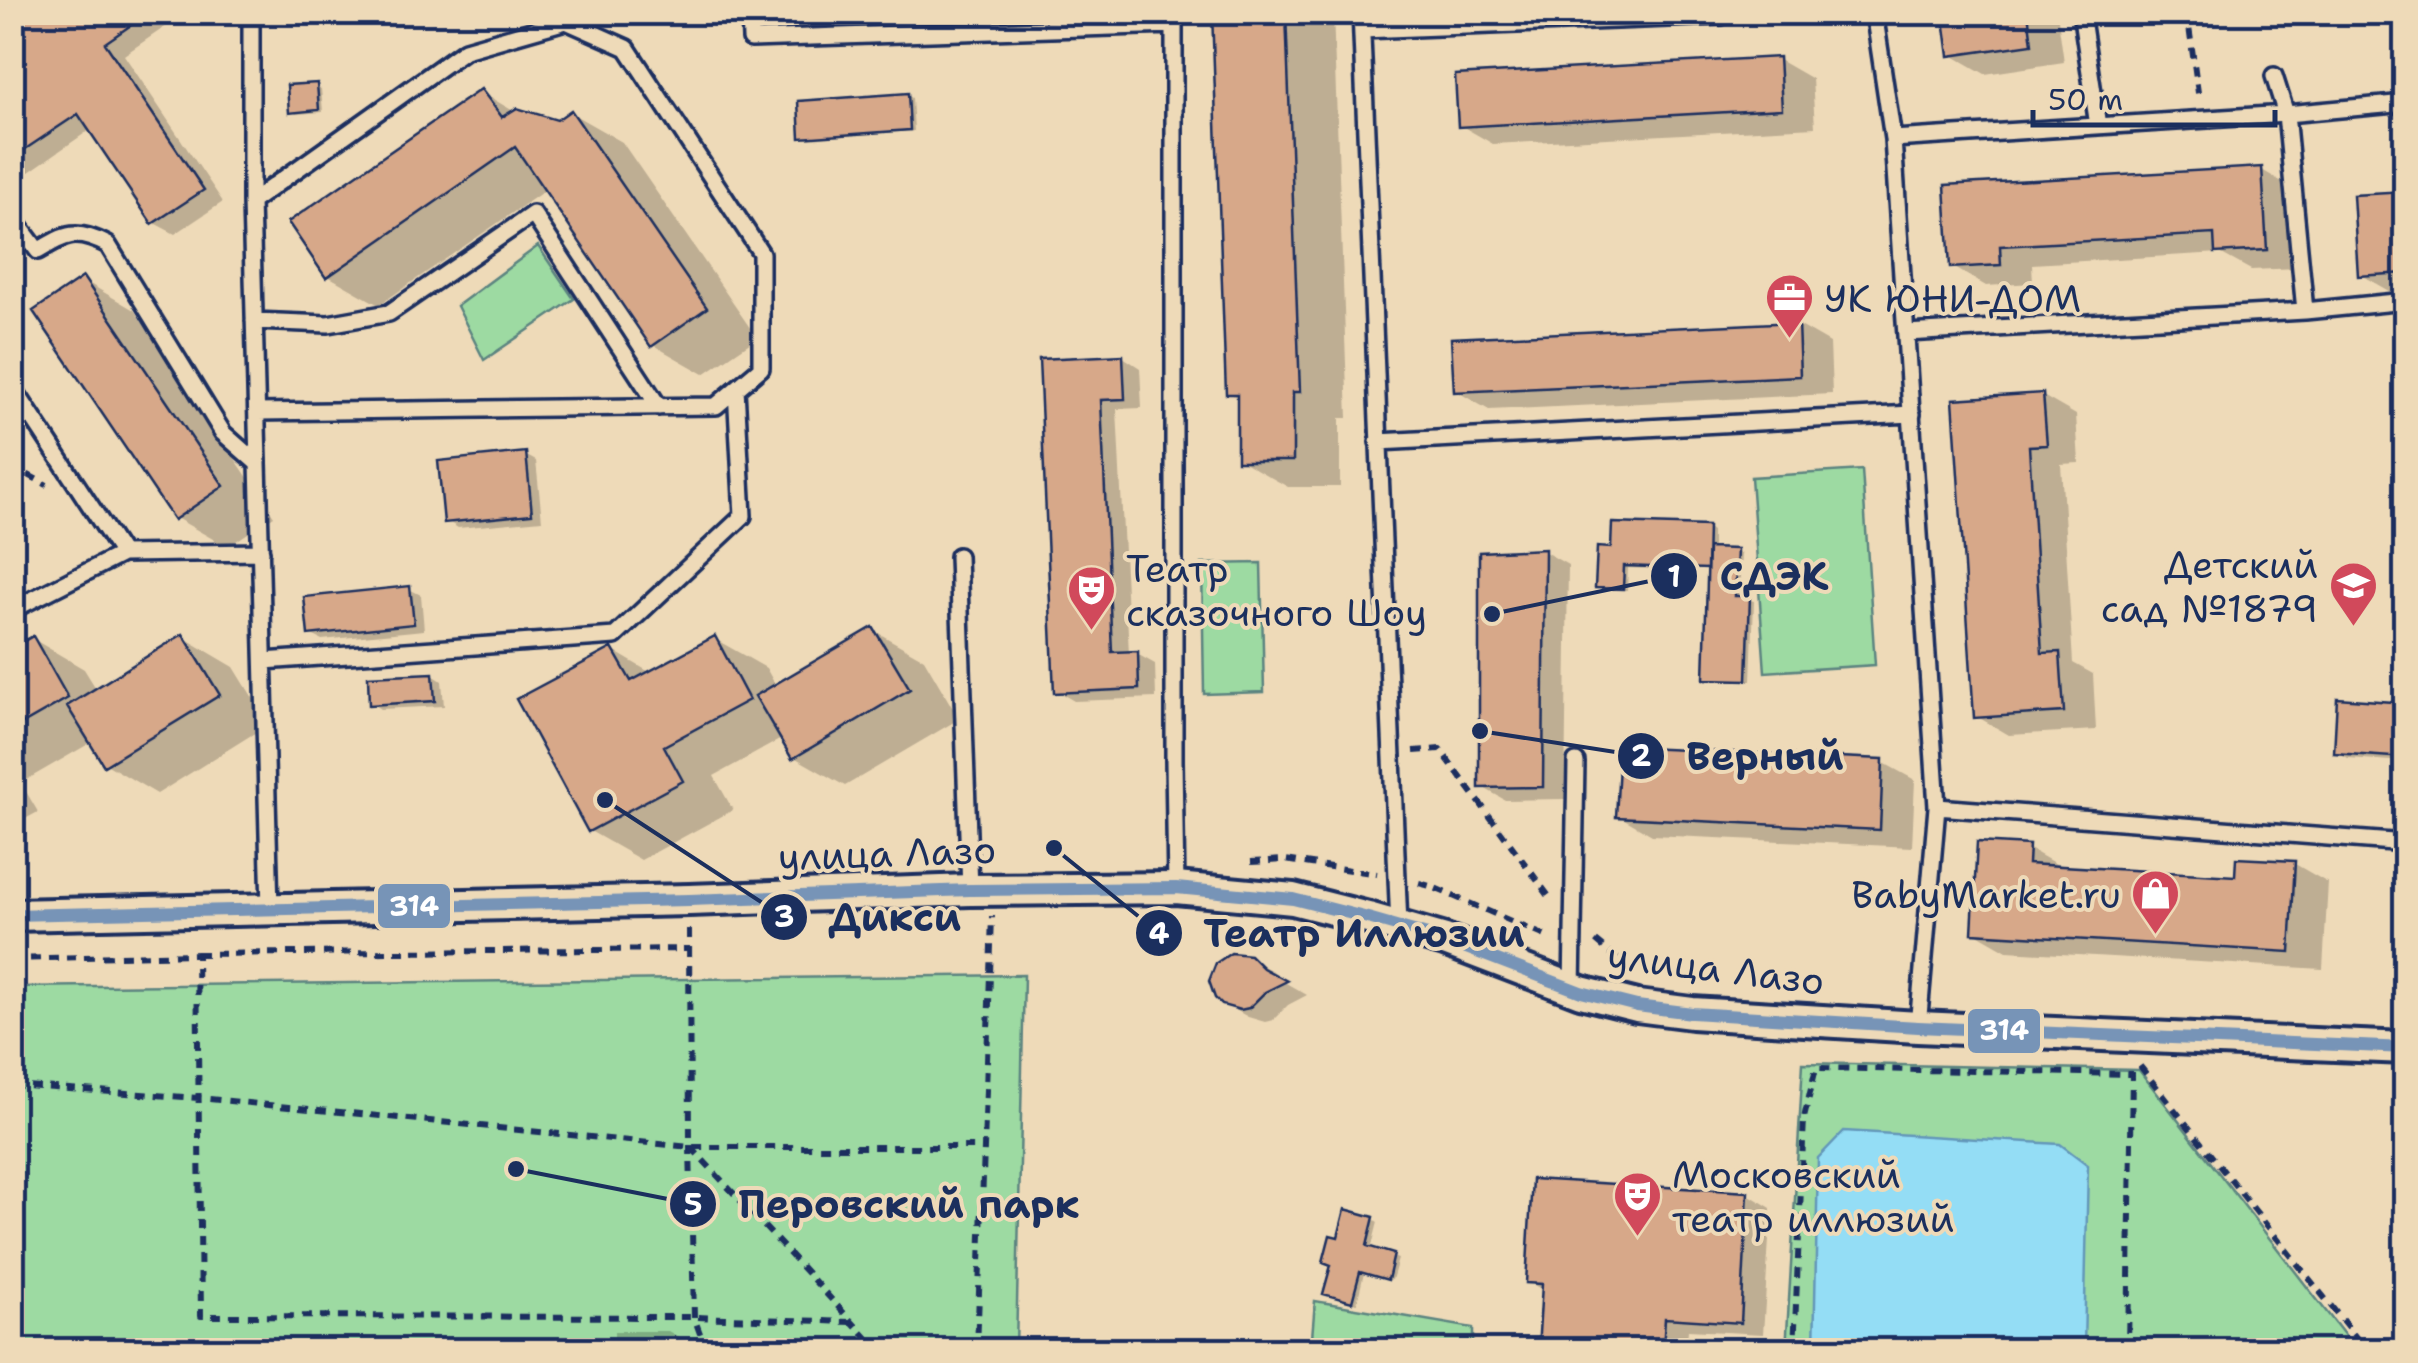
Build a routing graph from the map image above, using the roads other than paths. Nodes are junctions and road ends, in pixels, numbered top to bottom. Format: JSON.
{"nodes":[{"id":1,"x":251,"y":12,"type":"edge"},
{"id":2,"x":596,"y":12,"type":"edge"},
{"id":3,"x":750,"y":12,"type":"edge"},
{"id":4,"x":1361,"y":12,"type":"edge"},
{"id":5,"x":1874,"y":12,"type":"edge"},
{"id":6,"x":2081,"y":12,"type":"edge"},
{"id":7,"x":1722,"y":16,"type":"dead end"},
{"id":8,"x":563,"y":17,"type":"edge"},
{"id":9,"x":1174,"y":19,"type":"edge"},
{"id":10,"x":1362,"y":30,"type":"junction"},
{"id":11,"x":2274,"y":76,"type":"dead end"},
{"id":12,"x":2406,"y":103,"type":"edge"},
{"id":13,"x":2286,"y":114,"type":"junction"},
{"id":14,"x":2098,"y":126,"type":"junction"},
{"id":15,"x":1894,"y":138,"type":"junction"},
{"id":16,"x":251,"y":202,"type":"junction"},
{"id":17,"x":12,"y":216,"type":"edge"},
{"id":18,"x":2406,"y":301,"type":"edge"},
{"id":19,"x":2305,"y":310,"type":"junction"},
{"id":20,"x":254,"y":321,"type":"junction"},
{"id":21,"x":1906,"y":334,"type":"junction"},
{"id":22,"x":12,"y":386,"type":"edge"},
{"id":23,"x":736,"y":388,"type":"junction"},
{"id":24,"x":659,"y":406,"type":"junction"},
{"id":25,"x":257,"y":412,"type":"junction"},
{"id":26,"x":1912,"y":414,"type":"junction"},
{"id":27,"x":1378,"y":442,"type":"junction"},
{"id":28,"x":258,"y":464,"type":"junction"},
{"id":29,"x":261,"y":552,"type":"junction"},
{"id":30,"x":122,"y":554,"type":"junction"},
{"id":31,"x":958,"y":556,"type":"dead end"},
{"id":32,"x":12,"y":610,"type":"edge"},
{"id":33,"x":264,"y":661,"type":"junction"},
{"id":34,"x":1576,"y":762,"type":"dead end"},
{"id":35,"x":1938,"y":807,"type":"junction"},
{"id":36,"x":2406,"y":843,"type":"edge"},
{"id":37,"x":1176,"y":888,"type":"junction"},
{"id":38,"x":982,"y":890,"type":"junction"},
{"id":39,"x":270,"y":910,"type":"junction"},
{"id":40,"x":12,"y":915,"type":"edge"},
{"id":41,"x":1399,"y":926,"type":"junction"},
{"id":42,"x":1572,"y":988,"type":"junction"},
{"id":43,"x":1918,"y":1027,"type":"junction"},
{"id":44,"x":2406,"y":1048,"type":"edge"}],
"edges":[{"from":1,"to":16,"type":"lane"},
{"from":2,"to":8,"type":"lane"},
{"from":3,"to":9,"type":"lane"},
{"from":4,"to":10,"type":"lane"},
{"from":5,"to":15,"type":"lane"},
{"from":6,"to":14,"type":"lane"},
{"from":7,"to":10,"type":"lane"},
{"from":8,"to":16,"type":"lane"},
{"from":8,"to":23,"type":"lane"},
{"from":9,"to":37,"type":"lane"},
{"from":10,"to":27,"type":"lane"},
{"from":11,"to":13,"type":"lane"},
{"from":12,"to":13,"type":"lane"},
{"from":13,"to":14,"type":"lane"},
{"from":13,"to":19,"type":"lane"},
{"from":14,"to":15,"type":"lane"},
{"from":15,"to":21,"type":"lane"},
{"from":16,"to":20,"type":"lane"},
{"from":17,"to":28,"type":"lane"},
{"from":18,"to":19,"type":"lane"},
{"from":19,"to":21,"type":"lane"},
{"from":20,"to":24,"type":"lane"},
{"from":20,"to":25,"type":"lane"},
{"from":21,"to":26,"type":"lane"},
{"from":22,"to":30,"type":"lane"},
{"from":23,"to":24,"type":"lane"},
{"from":23,"to":33,"type":"lane"},
{"from":24,"to":25,"type":"lane"},
{"from":25,"to":28,"type":"lane"},
{"from":26,"to":27,"type":"lane"},
{"from":26,"to":35,"type":"lane"},
{"from":27,"to":41,"type":"lane"},
{"from":28,"to":29,"type":"lane"},
{"from":29,"to":30,"type":"lane"},
{"from":29,"to":33,"type":"lane"},
{"from":30,"to":32,"type":"lane"},
{"from":31,"to":38,"type":"lane"},
{"from":33,"to":39,"type":"lane"},
{"from":34,"to":42,"type":"lane"},
{"from":35,"to":36,"type":"lane"},
{"from":35,"to":43,"type":"lane"},
{"from":37,"to":38,"type":"street","name":"улица Лазо"},
{"from":37,"to":41,"type":"street","name":"улица Лазо"},
{"from":38,"to":39,"type":"street","name":"улица Лазо"},
{"from":39,"to":40,"type":"street","name":"улица Лазо"},
{"from":41,"to":42,"type":"street","name":"улица Лазо"},
{"from":42,"to":43,"type":"street","name":"улица Лазо"},
{"from":43,"to":44,"type":"street","name":"улица Лазо"}]}
